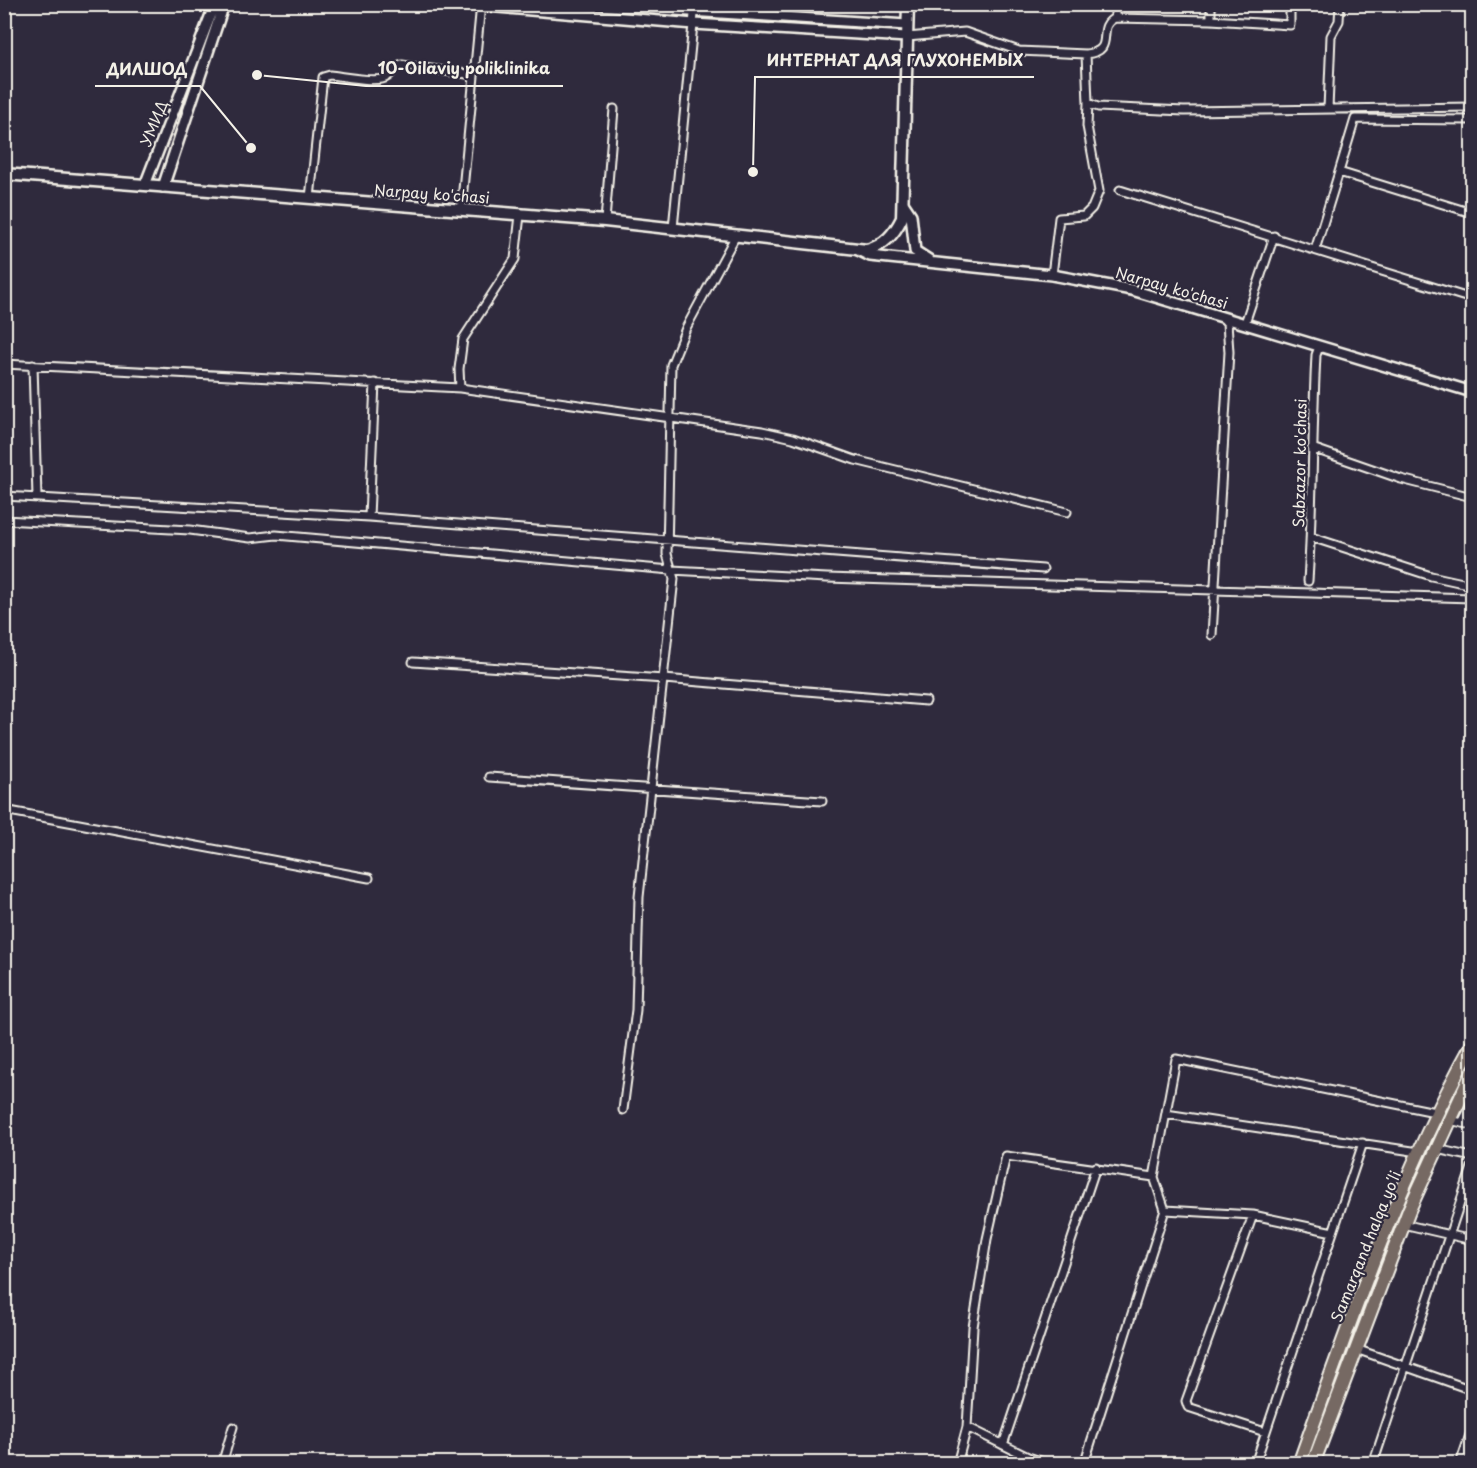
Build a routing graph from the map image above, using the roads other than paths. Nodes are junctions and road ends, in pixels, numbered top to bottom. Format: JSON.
{"nodes":[{"id":1,"x":214,"y":4,"type":"edge"},
{"id":2,"x":224,"y":4,"type":"edge"},
{"id":3,"x":462,"y":4,"type":"edge"},
{"id":4,"x":581,"y":4,"type":"edge"},
{"id":5,"x":908,"y":4,"type":"edge"},
{"id":6,"x":1115,"y":4,"type":"edge"},
{"id":7,"x":1211,"y":4,"type":"edge"},
{"id":8,"x":1290,"y":4,"type":"edge"},
{"id":9,"x":1340,"y":4,"type":"edge"},
{"id":10,"x":481,"y":5,"type":"edge"},
{"id":11,"x":695,"y":9,"type":"edge"},
{"id":12,"x":1115,"y":18,"type":"junction"},
{"id":13,"x":1211,"y":20,"type":"junction"},
{"id":14,"x":694,"y":24,"type":"junction"},
{"id":15,"x":907,"y":25,"type":"junction"},
{"id":16,"x":907,"y":37,"type":"junction"},
{"id":17,"x":1086,"y":54,"type":"junction"},
{"id":18,"x":474,"y":75,"type":"junction"},
{"id":19,"x":1088,"y":103,"type":"junction"},
{"id":20,"x":1473,"y":107,"type":"edge"},
{"id":21,"x":614,"y":109,"type":"dead end"},
{"id":22,"x":1329,"y":109,"type":"junction"},
{"id":23,"x":1473,"y":120,"type":"edge"},
{"id":24,"x":1339,"y":172,"type":"junction"},
{"id":25,"x":4,"y":174,"type":"edge"},
{"id":26,"x":145,"y":185,"type":"junction"},
{"id":27,"x":163,"y":187,"type":"junction"},
{"id":28,"x":1120,"y":190,"type":"dead end"},
{"id":29,"x":310,"y":198,"type":"junction"},
{"id":30,"x":903,"y":203,"type":"junction"},
{"id":31,"x":461,"y":210,"type":"junction"},
{"id":32,"x":1473,"y":213,"type":"edge"},
{"id":33,"x":520,"y":215,"type":"junction"},
{"id":34,"x":605,"y":221,"type":"junction"},
{"id":35,"x":673,"y":228,"type":"junction"},
{"id":36,"x":1274,"y":236,"type":"junction"},
{"id":37,"x":735,"y":237,"type":"junction"},
{"id":38,"x":856,"y":249,"type":"junction"},
{"id":39,"x":1315,"y":250,"type":"junction"},
{"id":40,"x":936,"y":263,"type":"junction"},
{"id":41,"x":1052,"y":275,"type":"junction"},
{"id":42,"x":1473,"y":299,"type":"edge"},
{"id":43,"x":1222,"y":317,"type":"junction"},
{"id":44,"x":1245,"y":323,"type":"junction"},
{"id":45,"x":1319,"y":346,"type":"junction"},
{"id":46,"x":4,"y":364,"type":"edge"},
{"id":47,"x":33,"y":365,"type":"junction"},
{"id":48,"x":375,"y":383,"type":"junction"},
{"id":49,"x":460,"y":388,"type":"junction"},
{"id":50,"x":1472,"y":390,"type":"edge"},
{"id":51,"x":670,"y":418,"type":"junction"},
{"id":52,"x":1312,"y":448,"type":"junction"},
{"id":53,"x":4,"y":496,"type":"edge"},
{"id":54,"x":37,"y":497,"type":"junction"},
{"id":55,"x":1473,"y":497,"type":"edge"},
{"id":56,"x":1066,"y":512,"type":"dead end"},
{"id":57,"x":369,"y":517,"type":"junction"},
{"id":58,"x":4,"y":520,"type":"edge"},
{"id":59,"x":1311,"y":537,"type":"junction"},
{"id":60,"x":668,"y":539,"type":"junction"},
{"id":61,"x":1043,"y":569,"type":"dead end"},
{"id":62,"x":671,"y":570,"type":"junction"},
{"id":63,"x":1308,"y":581,"type":"dead end"},
{"id":64,"x":1473,"y":585,"type":"edge"},
{"id":65,"x":1213,"y":592,"type":"junction"},
{"id":66,"x":1473,"y":598,"type":"edge"},
{"id":67,"x":1212,"y":635,"type":"dead end"},
{"id":68,"x":413,"y":662,"type":"dead end"},
{"id":69,"x":664,"y":679,"type":"junction"},
{"id":70,"x":926,"y":701,"type":"dead end"},
{"id":71,"x":489,"y":777,"type":"dead end"},
{"id":72,"x":651,"y":788,"type":"junction"},
{"id":73,"x":822,"y":801,"type":"dead end"},
{"id":74,"x":4,"y":810,"type":"edge"},
{"id":75,"x":369,"y":878,"type":"dead end"},
{"id":76,"x":1473,"y":1045,"type":"edge"},
{"id":77,"x":1473,"y":1073,"type":"edge"},
{"id":78,"x":1473,"y":1104,"type":"edge"},
{"id":79,"x":623,"y":1110,"type":"dead end"},
{"id":80,"x":1436,"y":1112,"type":"junction"},
{"id":81,"x":1166,"y":1114,"type":"junction"},
{"id":82,"x":1455,"y":1121,"type":"junction"},
{"id":83,"x":1473,"y":1125,"type":"edge"},
{"id":84,"x":1363,"y":1143,"type":"junction"},
{"id":85,"x":1437,"y":1149,"type":"junction"},
{"id":86,"x":1419,"y":1152,"type":"junction"},
{"id":87,"x":1473,"y":1157,"type":"edge"},
{"id":88,"x":1096,"y":1167,"type":"junction"},
{"id":89,"x":1473,"y":1167,"type":"edge"},
{"id":90,"x":1154,"y":1177,"type":"junction"},
{"id":91,"x":1396,"y":1204,"type":"junction"},
{"id":92,"x":1165,"y":1210,"type":"junction"},
{"id":93,"x":1408,"y":1210,"type":"junction"},
{"id":94,"x":1253,"y":1215,"type":"junction"},
{"id":95,"x":1403,"y":1224,"type":"junction"},
{"id":96,"x":1333,"y":1232,"type":"junction"},
{"id":97,"x":1450,"y":1234,"type":"junction"},
{"id":98,"x":1473,"y":1240,"type":"edge"},
{"id":99,"x":1356,"y":1349,"type":"junction"},
{"id":100,"x":1406,"y":1367,"type":"junction"},
{"id":101,"x":1473,"y":1390,"type":"edge"},
{"id":102,"x":967,"y":1427,"type":"junction"},
{"id":103,"x":233,"y":1428,"type":"dead end"},
{"id":104,"x":1473,"y":1429,"type":"edge"},
{"id":105,"x":1265,"y":1432,"type":"junction"},
{"id":106,"x":1003,"y":1445,"type":"junction"},
{"id":107,"x":1026,"y":1460,"type":"edge"},
{"id":108,"x":222,"y":1464,"type":"edge"},
{"id":109,"x":957,"y":1464,"type":"edge"},
{"id":110,"x":1050,"y":1464,"type":"edge"},
{"id":111,"x":1084,"y":1464,"type":"edge"},
{"id":112,"x":1255,"y":1464,"type":"edge"},
{"id":113,"x":1299,"y":1464,"type":"edge"},
{"id":114,"x":1313,"y":1464,"type":"edge"},
{"id":115,"x":1372,"y":1464,"type":"edge"},
{"id":116,"x":1460,"y":1464,"type":"edge"}],
"edges":[{"from":1,"to":26,"type":"street","name":"УМИД"},
{"from":2,"to":27,"type":"street","name":"УМИД"},
{"from":3,"to":10,"type":"street"},
{"from":4,"to":11,"type":"street"},
{"from":5,"to":15,"type":"main road"},
{"from":6,"to":12,"type":"street"},
{"from":7,"to":13,"type":"street"},
{"from":8,"to":13,"type":"street"},
{"from":9,"to":22,"type":"street"},
{"from":10,"to":14,"type":"street"},
{"from":10,"to":18,"type":"street"},
{"from":11,"to":14,"type":"street"},
{"from":11,"to":15,"type":"street"},
{"from":12,"to":13,"type":"street"},
{"from":12,"to":17,"type":"street"},
{"from":14,"to":16,"type":"street"},
{"from":14,"to":35,"type":"street"},
{"from":15,"to":16,"type":"main road"},
{"from":16,"to":17,"type":"street"},
{"from":16,"to":30,"type":"main road"},
{"from":17,"to":19,"type":"street"},
{"from":18,"to":29,"type":"street"},
{"from":18,"to":31,"type":"street"},
{"from":19,"to":22,"type":"street"},
{"from":19,"to":41,"type":"street"},
{"from":20,"to":22,"type":"street"},
{"from":21,"to":34,"type":"street"},
{"from":23,"to":24,"type":"street"},
{"from":24,"to":32,"type":"street"},
{"from":24,"to":39,"type":"street"},
{"from":25,"to":26,"type":"main road","name":"Narpay ko'chasi"},
{"from":26,"to":27,"type":"main road","name":"Narpay ko'chasi"},
{"from":27,"to":29,"type":"main road","name":"Narpay ko'chasi"},
{"from":28,"to":36,"type":"street"},
{"from":29,"to":31,"type":"main road","name":"Narpay ko'chasi"},
{"from":30,"to":38,"type":"main road","name":"Narpay ko'chasi"},
{"from":30,"to":40,"type":"street"},
{"from":31,"to":33,"type":"main road","name":"Narpay ko'chasi"},
{"from":33,"to":34,"type":"main road","name":"Narpay ko'chasi"},
{"from":33,"to":49,"type":"street"},
{"from":34,"to":35,"type":"main road","name":"Narpay ko'chasi"},
{"from":35,"to":37,"type":"main road","name":"Narpay ko'chasi"},
{"from":36,"to":39,"type":"street"},
{"from":36,"to":44,"type":"street"},
{"from":37,"to":38,"type":"main road","name":"Narpay ko'chasi"},
{"from":37,"to":51,"type":"street"},
{"from":38,"to":40,"type":"street","name":"Narpay ko'chasi"},
{"from":39,"to":42,"type":"street"},
{"from":40,"to":41,"type":"street","name":"Narpay ko'chasi"},
{"from":41,"to":43,"type":"street","name":"Narpay ko'chasi"},
{"from":43,"to":44,"type":"street","name":"Narpay ko'chasi"},
{"from":43,"to":65,"type":"street"},
{"from":44,"to":45,"type":"street","name":"Narpay ko'chasi"},
{"from":45,"to":50,"type":"street","name":"Narpay ko'chasi"},
{"from":45,"to":52,"type":"street","name":"Sabzazor ko'chasi"},
{"from":46,"to":47,"type":"street"},
{"from":47,"to":48,"type":"street"},
{"from":47,"to":54,"type":"street"},
{"from":48,"to":49,"type":"street"},
{"from":48,"to":57,"type":"street"},
{"from":49,"to":51,"type":"street"},
{"from":51,"to":56,"type":"street"},
{"from":51,"to":60,"type":"street"},
{"from":52,"to":55,"type":"street"},
{"from":52,"to":59,"type":"street","name":"Sabzazor ko'chasi"},
{"from":53,"to":54,"type":"street"},
{"from":54,"to":57,"type":"street"},
{"from":57,"to":60,"type":"street"},
{"from":58,"to":62,"type":"street"},
{"from":59,"to":63,"type":"street","name":"Sabzazor ko'chasi"},
{"from":59,"to":64,"type":"street"},
{"from":60,"to":61,"type":"street"},
{"from":60,"to":62,"type":"street"},
{"from":62,"to":65,"type":"street"},
{"from":62,"to":69,"type":"street"},
{"from":65,"to":66,"type":"street"},
{"from":65,"to":67,"type":"street"},
{"from":68,"to":69,"type":"street"},
{"from":69,"to":70,"type":"street"},
{"from":69,"to":72,"type":"street"},
{"from":71,"to":72,"type":"street"},
{"from":72,"to":73,"type":"street"},
{"from":72,"to":79,"type":"street"},
{"from":74,"to":75,"type":"street"},
{"from":76,"to":80,"type":"highway","name":"Samarqand halqa yoʻli"},
{"from":77,"to":82,"type":"highway","name":"Samarqand halqa yoʻli"},
{"from":78,"to":82,"type":"street"},
{"from":80,"to":81,"type":"street"},
{"from":80,"to":86,"type":"highway","name":"Samarqand halqa yoʻli"},
{"from":81,"to":84,"type":"street"},
{"from":81,"to":90,"type":"street"},
{"from":82,"to":83,"type":"street"},
{"from":82,"to":85,"type":"highway","name":"Samarqand halqa yoʻli"},
{"from":84,"to":86,"type":"street"},
{"from":84,"to":96,"type":"street"},
{"from":85,"to":87,"type":"street"},
{"from":85,"to":93,"type":"highway","name":"Samarqand halqa yoʻli"},
{"from":86,"to":91,"type":"highway","name":"Samarqand halqa yoʻli"},
{"from":88,"to":90,"type":"street"},
{"from":88,"to":102,"type":"street"},
{"from":88,"to":106,"type":"street"},
{"from":89,"to":97,"type":"street"},
{"from":90,"to":92,"type":"street"},
{"from":91,"to":93,"type":"highway"},
{"from":91,"to":113,"type":"highway","name":"Samarqand halqa yoʻli"},
{"from":92,"to":94,"type":"street"},
{"from":92,"to":111,"type":"street"},
{"from":93,"to":95,"type":"highway","name":"Samarqand halqa yoʻli"},
{"from":94,"to":96,"type":"street"},
{"from":94,"to":105,"type":"street"},
{"from":95,"to":97,"type":"street"},
{"from":95,"to":99,"type":"highway","name":"Samarqand halqa yoʻli"},
{"from":96,"to":105,"type":"street"},
{"from":97,"to":98,"type":"street"},
{"from":97,"to":100,"type":"street"},
{"from":99,"to":100,"type":"street"},
{"from":99,"to":114,"type":"highway","name":"Samarqand halqa yoʻli"},
{"from":100,"to":101,"type":"street"},
{"from":100,"to":115,"type":"street"},
{"from":102,"to":106,"type":"street"},
{"from":102,"to":109,"type":"street"},
{"from":103,"to":108,"type":"street"},
{"from":104,"to":116,"type":"street"},
{"from":105,"to":112,"type":"street"},
{"from":106,"to":107,"type":"street"},
{"from":107,"to":110,"type":"street"}]}
